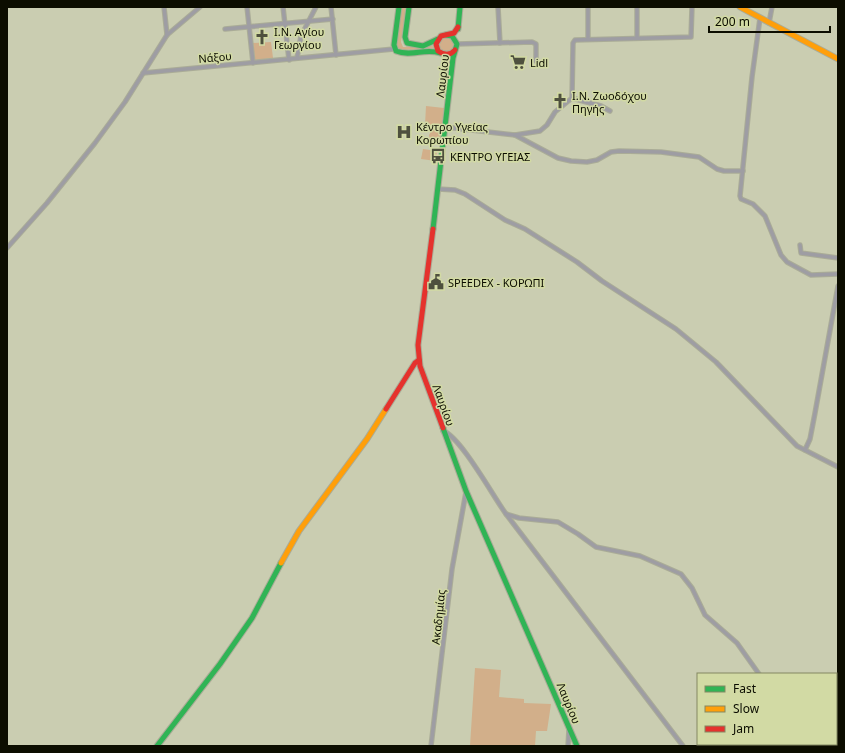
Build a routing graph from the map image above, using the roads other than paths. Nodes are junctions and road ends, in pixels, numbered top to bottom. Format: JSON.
{"nodes":[{"id":1,"x":164,"y":7,"type":"edge"},
{"id":2,"x":200,"y":7,"type":"edge"},
{"id":3,"x":247,"y":7,"type":"edge"},
{"id":4,"x":283,"y":7,"type":"edge"},
{"id":5,"x":316,"y":7,"type":"edge"},
{"id":6,"x":332,"y":7,"type":"edge"},
{"id":7,"x":399,"y":7,"type":"edge"},
{"id":8,"x":409,"y":7,"type":"edge"},
{"id":9,"x":460,"y":7,"type":"edge"},
{"id":10,"x":498,"y":7,"type":"edge"},
{"id":11,"x":588,"y":7,"type":"edge"},
{"id":12,"x":637,"y":7,"type":"edge"},
{"id":13,"x":692,"y":7,"type":"edge"},
{"id":14,"x":740,"y":7,"type":"edge"},
{"id":15,"x":772,"y":7,"type":"edge"},
{"id":16,"x":760,"y":18,"type":"junction"},
{"id":17,"x":333,"y":20,"type":"junction"},
{"id":18,"x":308,"y":23,"type":"junction"},
{"id":19,"x":770,"y":23,"type":"junction"},
{"id":20,"x":285,"y":24,"type":"junction"},
{"id":21,"x":458,"y":27,"type":"junction"},
{"id":22,"x":249,"y":28,"type":"junction"},
{"id":23,"x":225,"y":29,"type":"dead end"},
{"id":24,"x":167,"y":35,"type":"junction"},
{"id":25,"x":446,"y":35,"type":"junction"},
{"id":26,"x":637,"y":38,"type":"junction"},
{"id":27,"x":438,"y":39,"type":"junction"},
{"id":28,"x":588,"y":39,"type":"junction"},
{"id":29,"x":500,"y":43,"type":"junction"},
{"id":30,"x":456,"y":44,"type":"junction"},
{"id":31,"x":394,"y":49,"type":"junction"},
{"id":32,"x":443,"y":54,"type":"junction"},
{"id":33,"x":336,"y":55,"type":"junction"},
{"id":34,"x":297,"y":58,"type":"junction"},
{"id":35,"x":838,"y":59,"type":"edge"},
{"id":36,"x":289,"y":60,"type":"junction"},
{"id":37,"x":536,"y":61,"type":"dead end"},
{"id":38,"x":253,"y":63,"type":"junction"},
{"id":39,"x":453,"y":71,"type":"junction"},
{"id":40,"x":143,"y":73,"type":"junction"},
{"id":41,"x":572,"y":98,"type":"junction"},
{"id":42,"x":610,"y":111,"type":"dead end"},
{"id":43,"x":445,"y":127,"type":"junction"},
{"id":44,"x":515,"y":135,"type":"junction"},
{"id":45,"x":743,"y":171,"type":"junction"},
{"id":46,"x":438,"y":189,"type":"junction"},
{"id":47,"x":800,"y":244,"type":"dead end"},
{"id":48,"x":7,"y":248,"type":"edge"},
{"id":49,"x":838,"y":258,"type":"edge"},
{"id":50,"x":838,"y":274,"type":"edge"},
{"id":51,"x":838,"y":286,"type":"edge"},
{"id":52,"x":419,"y":360,"type":"junction"},
{"id":53,"x":443,"y":431,"type":"junction"},
{"id":54,"x":805,"y":450,"type":"junction"},
{"id":55,"x":838,"y":467,"type":"edge"},
{"id":56,"x":466,"y":491,"type":"junction"},
{"id":57,"x":506,"y":514,"type":"junction"},
{"id":58,"x":758,"y":673,"type":"edge"},
{"id":59,"x":569,"y":727,"type":"junction"},
{"id":60,"x":157,"y":746,"type":"edge"},
{"id":61,"x":431,"y":746,"type":"edge"},
{"id":62,"x":568,"y":746,"type":"edge"},
{"id":63,"x":577,"y":746,"type":"edge"},
{"id":64,"x":683,"y":746,"type":"edge"}],
"edges":[{"from":1,"to":24,"type":"street"},
{"from":2,"to":24,"type":"street"},
{"from":3,"to":22,"type":"street"},
{"from":4,"to":20,"type":"street"},
{"from":5,"to":18,"type":"street"},
{"from":6,"to":17,"type":"street"},
{"from":7,"to":31,"type":"main road"},
{"from":8,"to":27,"type":"main road"},
{"from":9,"to":21,"type":"main road"},
{"from":10,"to":29,"type":"street"},
{"from":11,"to":28,"type":"street"},
{"from":12,"to":26,"type":"street"},
{"from":13,"to":26,"type":"street"},
{"from":14,"to":16,"type":"main road"},
{"from":15,"to":19,"type":"street"},
{"from":16,"to":19,"type":"main road"},
{"from":16,"to":45,"type":"street"},
{"from":17,"to":18,"type":"street"},
{"from":17,"to":33,"type":"street"},
{"from":18,"to":20,"type":"street"},
{"from":18,"to":34,"type":"street"},
{"from":19,"to":35,"type":"main road"},
{"from":20,"to":22,"type":"street"},
{"from":20,"to":36,"type":"street"},
{"from":21,"to":25,"type":"main road"},
{"from":21,"to":30,"type":"main road"},
{"from":22,"to":23,"type":"street"},
{"from":22,"to":38,"type":"street"},
{"from":24,"to":40,"type":"street"},
{"from":25,"to":27,"type":"main road","name":"Λαυρίου"},
{"from":25,"to":30,"type":"main road","name":"Λαυρίου"},
{"from":26,"to":28,"type":"street"},
{"from":27,"to":32,"type":"main road","name":"Λαυρίου"},
{"from":28,"to":41,"type":"street"},
{"from":29,"to":30,"type":"street"},
{"from":29,"to":37,"type":"street"},
{"from":30,"to":32,"type":"main road","name":"Λαυρίου"},
{"from":30,"to":39,"type":"main road","name":"Λαυρίου"},
{"from":31,"to":32,"type":"main road"},
{"from":31,"to":33,"type":"street","name":"Νάξου"},
{"from":32,"to":39,"type":"main road"},
{"from":33,"to":34,"type":"street","name":"Νάξου"},
{"from":34,"to":36,"type":"street","name":"Νάξου"},
{"from":36,"to":38,"type":"street","name":"Νάξου"},
{"from":38,"to":40,"type":"street","name":"Νάξου"},
{"from":39,"to":43,"type":"main road","name":"Λαυρίου"},
{"from":40,"to":48,"type":"street"},
{"from":41,"to":42,"type":"street"},
{"from":41,"to":44,"type":"street"},
{"from":43,"to":44,"type":"street"},
{"from":43,"to":46,"type":"main road","name":"Λαυρίου"},
{"from":44,"to":45,"type":"street"},
{"from":45,"to":50,"type":"street"},
{"from":46,"to":52,"type":"main road","name":"Λαυρίου"},
{"from":46,"to":54,"type":"street"},
{"from":47,"to":49,"type":"street"},
{"from":51,"to":54,"type":"street"},
{"from":52,"to":53,"type":"main road","name":"Λαυρίου"},
{"from":52,"to":60,"type":"main road"},
{"from":53,"to":56,"type":"main road","name":"Λαυρίου"},
{"from":53,"to":57,"type":"street"},
{"from":54,"to":55,"type":"street"},
{"from":56,"to":59,"type":"main road","name":"Λαυρίου"},
{"from":56,"to":61,"type":"street","name":"Ακαδημίας"},
{"from":57,"to":58,"type":"street"},
{"from":57,"to":64,"type":"street"},
{"from":59,"to":62,"type":"street"},
{"from":59,"to":63,"type":"main road","name":"Λαυρίου"}]}
